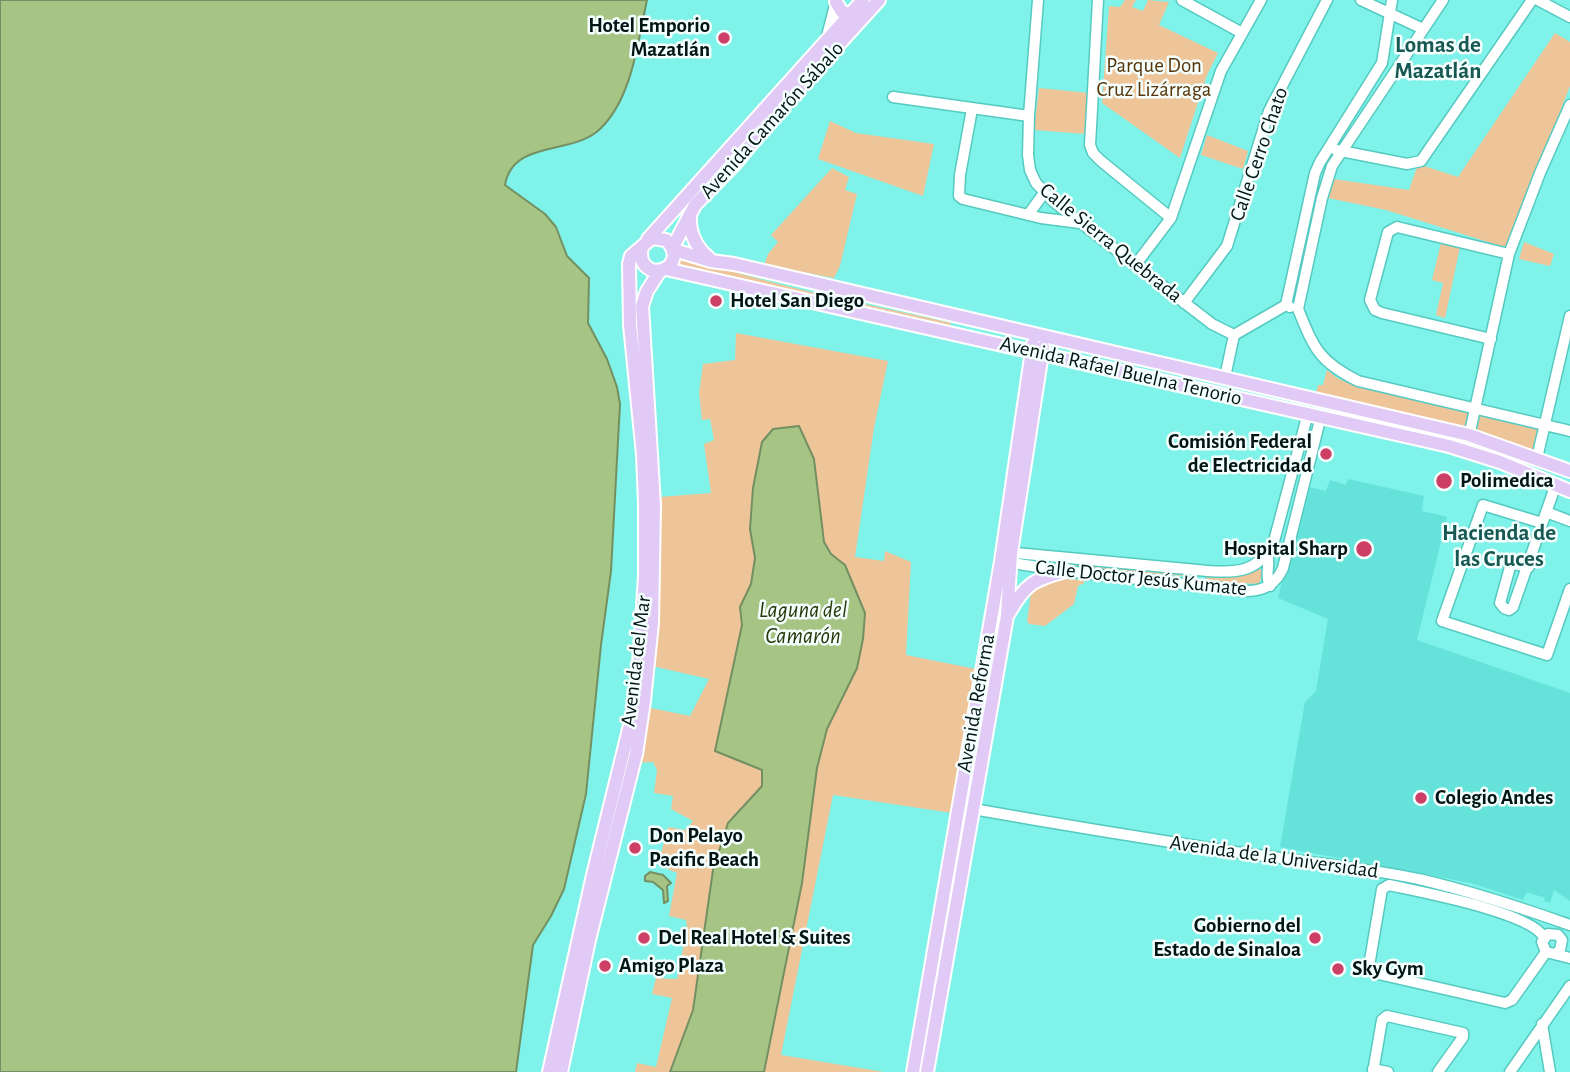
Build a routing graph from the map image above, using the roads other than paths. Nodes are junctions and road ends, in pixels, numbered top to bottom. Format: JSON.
{"nodes":[{"id":1,"x":863,"y":0,"type":"edge"},
{"id":2,"x":879,"y":0,"type":"edge"},
{"id":3,"x":1038,"y":0,"type":"edge"},
{"id":4,"x":1098,"y":0,"type":"edge"},
{"id":5,"x":1182,"y":0,"type":"edge"},
{"id":6,"x":1261,"y":0,"type":"edge"},
{"id":7,"x":1327,"y":0,"type":"edge"},
{"id":8,"x":1361,"y":0,"type":"edge"},
{"id":9,"x":1392,"y":0,"type":"edge"},
{"id":10,"x":1443,"y":0,"type":"edge"},
{"id":11,"x":1532,"y":0,"type":"edge"},
{"id":12,"x":1538,"y":0,"type":"edge"},
{"id":13,"x":836,"y":1,"type":"edge"},
{"id":14,"x":851,"y":14,"type":"junction"},
{"id":15,"x":1390,"y":14,"type":"junction"},
{"id":16,"x":1570,"y":17,"type":"edge"},
{"id":17,"x":1423,"y":29,"type":"junction"},
{"id":18,"x":1242,"y":33,"type":"junction"},
{"id":19,"x":830,"y":46,"type":"junction"},
{"id":20,"x":893,"y":97,"type":"dead end"},
{"id":21,"x":1570,"y":105,"type":"edge"},
{"id":22,"x":972,"y":109,"type":"junction"},
{"id":23,"x":1029,"y":116,"type":"junction"},
{"id":24,"x":1329,"y":148,"type":"junction"},
{"id":25,"x":1342,"y":151,"type":"junction"},
{"id":26,"x":1044,"y":193,"type":"junction"},
{"id":27,"x":690,"y":215,"type":"junction"},
{"id":28,"x":1028,"y":215,"type":"junction"},
{"id":29,"x":1171,"y":218,"type":"junction"},
{"id":30,"x":1081,"y":223,"type":"junction"},
{"id":31,"x":645,"y":244,"type":"junction"},
{"id":32,"x":673,"y":248,"type":"junction"},
{"id":33,"x":1509,"y":254,"type":"junction"},
{"id":34,"x":711,"y":261,"type":"junction"},
{"id":35,"x":1136,"y":264,"type":"junction"},
{"id":36,"x":663,"y":270,"type":"junction"},
{"id":37,"x":1184,"y":303,"type":"junction"},
{"id":38,"x":1286,"y":305,"type":"junction"},
{"id":39,"x":1298,"y":309,"type":"junction"},
{"id":40,"x":1570,"y":316,"type":"edge"},
{"id":41,"x":1039,"y":335,"type":"junction"},
{"id":42,"x":1234,"y":335,"type":"junction"},
{"id":43,"x":1491,"y":339,"type":"junction"},
{"id":44,"x":1037,"y":352,"type":"junction"},
{"id":45,"x":1565,"y":356,"type":"edge"},
{"id":46,"x":1225,"y":377,"type":"junction"},
{"id":47,"x":1475,"y":408,"type":"junction"},
{"id":48,"x":1315,"y":415,"type":"junction"},
{"id":49,"x":1544,"y":424,"type":"junction"},
{"id":50,"x":1570,"y":430,"type":"edge"},
{"id":51,"x":1469,"y":435,"type":"junction"},
{"id":52,"x":1466,"y":450,"type":"junction"},
{"id":53,"x":1538,"y":458,"type":"junction"},
{"id":54,"x":1570,"y":471,"type":"edge"},
{"id":55,"x":1556,"y":484,"type":"junction"},
{"id":56,"x":1570,"y":491,"type":"edge"},
{"id":57,"x":1546,"y":512,"type":"junction"},
{"id":58,"x":1570,"y":521,"type":"edge"},
{"id":59,"x":1542,"y":523,"type":"junction"},
{"id":60,"x":1267,"y":554,"type":"junction"},
{"id":61,"x":1006,"y":557,"type":"junction"},
{"id":62,"x":1528,"y":567,"type":"dead end"},
{"id":63,"x":1191,"y":569,"type":"junction"},
{"id":64,"x":1065,"y":571,"type":"junction"},
{"id":65,"x":1190,"y":585,"type":"junction"},
{"id":66,"x":1270,"y":586,"type":"junction"},
{"id":67,"x":1570,"y":589,"type":"edge"},
{"id":68,"x":1007,"y":616,"type":"junction"},
{"id":69,"x":973,"y":809,"type":"junction"},
{"id":70,"x":1570,"y":925,"type":"edge"},
{"id":71,"x":1544,"y":937,"type":"junction"},
{"id":72,"x":1566,"y":941,"type":"edge"},
{"id":73,"x":1551,"y":953,"type":"junction"},
{"id":74,"x":1570,"y":958,"type":"edge"},
{"id":75,"x":1570,"y":986,"type":"edge"},
{"id":76,"x":1542,"y":1024,"type":"junction"},
{"id":77,"x":563,"y":1069,"type":"edge"},
{"id":78,"x":1373,"y":1070,"type":"edge"},
{"id":79,"x":550,"y":1072,"type":"edge"},
{"id":80,"x":913,"y":1072,"type":"edge"},
{"id":81,"x":927,"y":1072,"type":"edge"},
{"id":82,"x":1388,"y":1072,"type":"edge"},
{"id":83,"x":1438,"y":1072,"type":"edge"},
{"id":84,"x":1510,"y":1072,"type":"edge"},
{"id":85,"x":1550,"y":1072,"type":"edge"}],
"edges":[{"from":1,"to":14,"type":"main road","name":"Avenida Camarón Sábalo"},
{"from":2,"to":19,"type":"main road","name":"Avenida Camarón Sábalo"},
{"from":3,"to":23,"type":"street","name":"Calle Sierra Quebrada"},
{"from":4,"to":29,"type":"street"},
{"from":5,"to":18,"type":"street"},
{"from":6,"to":18,"type":"street"},
{"from":7,"to":37,"type":"street","name":"Calle Cerro Chato"},
{"from":8,"to":15,"type":"street"},
{"from":9,"to":15,"type":"street"},
{"from":10,"to":17,"type":"street"},
{"from":11,"to":25,"type":"street"},
{"from":12,"to":16,"type":"street"},
{"from":13,"to":14,"type":"main road"},
{"from":13,"to":19,"type":"street"},
{"from":14,"to":19,"type":"main road","name":"Avenida Camarón Sábalo"},
{"from":15,"to":17,"type":"street"},
{"from":15,"to":24,"type":"street"},
{"from":17,"to":25,"type":"street"},
{"from":18,"to":29,"type":"street"},
{"from":19,"to":27,"type":"main road","name":"Avenida Camarón Sábalo"},
{"from":19,"to":31,"type":"main road","name":"Avenida Camarón Sábalo"},
{"from":20,"to":22,"type":"street"},
{"from":21,"to":33,"type":"street"},
{"from":22,"to":23,"type":"street"},
{"from":22,"to":28,"type":"street"},
{"from":23,"to":26,"type":"street","name":"Calle Sierra Quebrada"},
{"from":24,"to":25,"type":"street"},
{"from":24,"to":38,"type":"street"},
{"from":25,"to":39,"type":"street"},
{"from":26,"to":28,"type":"street"},
{"from":26,"to":30,"type":"street","name":"Calle Sierra Quebrada"},
{"from":27,"to":32,"type":"main road","name":"Avenida Camarón Sábalo"},
{"from":27,"to":34,"type":"main road"},
{"from":28,"to":30,"type":"street"},
{"from":29,"to":35,"type":"street"},
{"from":30,"to":35,"type":"street","name":"Calle Sierra Quebrada"},
{"from":31,"to":32,"type":"main road"},
{"from":31,"to":36,"type":"main road"},
{"from":31,"to":79,"type":"main road","name":"Avenida del Mar"},
{"from":32,"to":34,"type":"main road","name":"Avenida Rafael Buelna Tenorio"},
{"from":32,"to":36,"type":"main road"},
{"from":33,"to":43,"type":"street"},
{"from":33,"to":43,"type":"street"},
{"from":34,"to":41,"type":"main road","name":"Avenida Rafael Buelna Tenorio"},
{"from":35,"to":37,"type":"street","name":"Calle Sierra Quebrada"},
{"from":36,"to":44,"type":"main road","name":"Avenida Rafael Buelna Tenorio"},
{"from":36,"to":77,"type":"main road","name":"Avenida del Mar"},
{"from":37,"to":42,"type":"street","name":"Calle Sierra Quebrada"},
{"from":38,"to":39,"type":"street"},
{"from":38,"to":42,"type":"street"},
{"from":39,"to":47,"type":"street"},
{"from":40,"to":45,"type":"street"},
{"from":41,"to":44,"type":"main road","name":"Avenida Reforma"},
{"from":41,"to":46,"type":"main road","name":"Avenida Rafael Buelna Tenorio"},
{"from":42,"to":46,"type":"street"},
{"from":43,"to":47,"type":"street"},
{"from":44,"to":48,"type":"main road","name":"Avenida Rafael Buelna Tenorio"},
{"from":44,"to":61,"type":"main road","name":"Avenida Reforma"},
{"from":45,"to":49,"type":"street"},
{"from":46,"to":51,"type":"main road","name":"Avenida Rafael Buelna Tenorio"},
{"from":47,"to":49,"type":"street"},
{"from":47,"to":51,"type":"street"},
{"from":48,"to":52,"type":"main road","name":"Avenida Rafael Buelna Tenorio"},
{"from":48,"to":60,"type":"street","name":"Calle Doctor Jesús Kumate"},
{"from":48,"to":66,"type":"street","name":"Calle Doctor Jesús Kumate"},
{"from":49,"to":50,"type":"street"},
{"from":49,"to":53,"type":"street"},
{"from":51,"to":52,"type":"street"},
{"from":51,"to":53,"type":"main road","name":"Avenida Rafael Buelna Tenorio"},
{"from":52,"to":55,"type":"main road","name":"Avenida Rafael Buelna Tenorio"},
{"from":53,"to":54,"type":"main road","name":"Avenida Rafael Buelna Tenorio"},
{"from":55,"to":56,"type":"main road","name":"Avenida Rafael Buelna Tenorio"},
{"from":55,"to":57,"type":"street"},
{"from":57,"to":58,"type":"street"},
{"from":57,"to":59,"type":"street"},
{"from":59,"to":62,"type":"street"},
{"from":59,"to":67,"type":"street"},
{"from":60,"to":63,"type":"street","name":"Calle Doctor Jesús Kumate"},
{"from":60,"to":66,"type":"street"},
{"from":61,"to":63,"type":"street","name":"Calle Doctor Jesús Kumate"},
{"from":61,"to":64,"type":"street","name":"Calle Doctor Jesús Kumate"},
{"from":61,"to":68,"type":"main road","name":"Avenida Reforma"},
{"from":61,"to":80,"type":"main road","name":"Avenida Reforma"},
{"from":63,"to":65,"type":"street"},
{"from":64,"to":65,"type":"street","name":"Calle Doctor Jesús Kumate"},
{"from":64,"to":68,"type":"main road"},
{"from":65,"to":66,"type":"street","name":"Calle Doctor Jesús Kumate"},
{"from":68,"to":69,"type":"main road","name":"Avenida Reforma"},
{"from":69,"to":70,"type":"street","name":"Avenida de la Universidad"},
{"from":69,"to":81,"type":"main road","name":"Avenida Reforma"},
{"from":71,"to":72,"type":"street"},
{"from":71,"to":73,"type":"street"},
{"from":71,"to":73,"type":"street"},
{"from":72,"to":73,"type":"street"},
{"from":73,"to":74,"type":"street"},
{"from":75,"to":76,"type":"street"},
{"from":76,"to":84,"type":"street"},
{"from":76,"to":85,"type":"street"},
{"from":78,"to":82,"type":"street"},
{"from":78,"to":83,"type":"street"}]}
